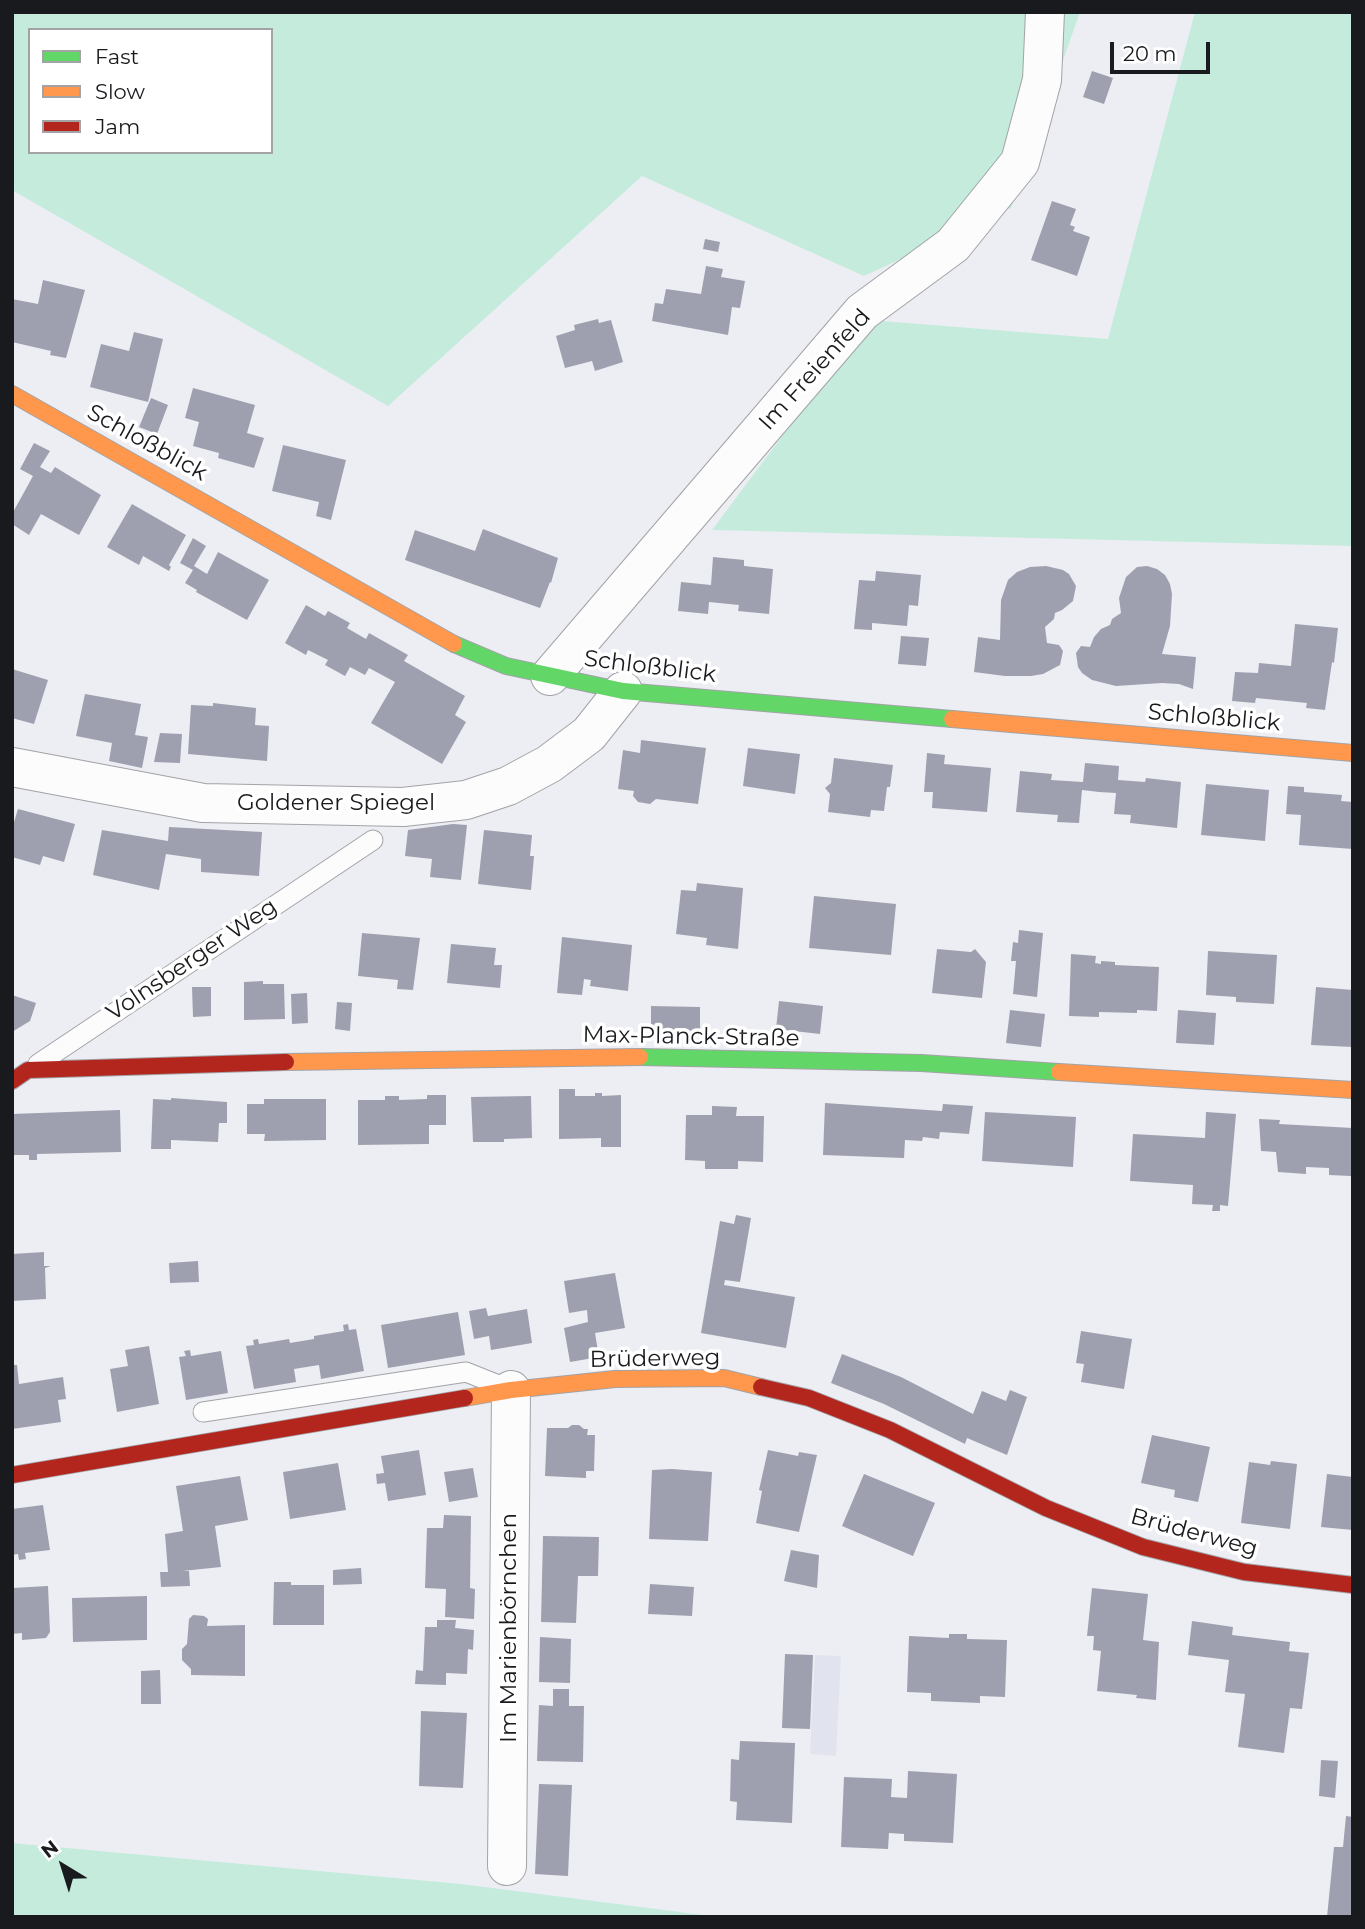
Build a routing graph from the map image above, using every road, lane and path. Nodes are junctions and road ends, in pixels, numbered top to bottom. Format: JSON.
{"nodes":[{"id":1,"x":1045,"y":12,"type":"edge"},
{"id":2,"x":12,"y":394,"type":"edge"},
{"id":3,"x":550,"y":676,"type":"junction"},
{"id":4,"x":623,"y":691,"type":"junction"},
{"id":5,"x":1353,"y":753,"type":"edge"},
{"id":6,"x":12,"y":767,"type":"edge"},
{"id":7,"x":373,"y":840,"type":"dead end"},
{"id":8,"x":20,"y":1075,"type":"edge"},
{"id":9,"x":1353,"y":1090,"type":"edge"},
{"id":10,"x":511,"y":1390,"type":"junction"},
{"id":11,"x":203,"y":1412,"type":"dead end"},
{"id":12,"x":12,"y":1475,"type":"edge"},
{"id":13,"x":1353,"y":1585,"type":"edge"},
{"id":14,"x":507,"y":1866,"type":"dead end"}],
"edges":[{"from":1,"to":3,"type":"street","name":"Im Freienfeld"},
{"from":2,"to":3,"type":"street","name":"Schloßblick"},
{"from":3,"to":4,"type":"street","name":"Schloßblick"},
{"from":4,"to":5,"type":"street","name":"Schloßblick"},
{"from":4,"to":6,"type":"street","name":"Goldener Spiegel"},
{"from":7,"to":8,"type":"lane","name":"Volnsberger Weg"},
{"from":8,"to":9,"type":"street","name":"Max-Planck-Straße"},
{"from":10,"to":11,"type":"lane"},
{"from":10,"to":12,"type":"street","name":"Brüderweg"},
{"from":10,"to":13,"type":"street","name":"Brüderweg"},
{"from":10,"to":14,"type":"street","name":"Im Marienbörnchen"}]}
